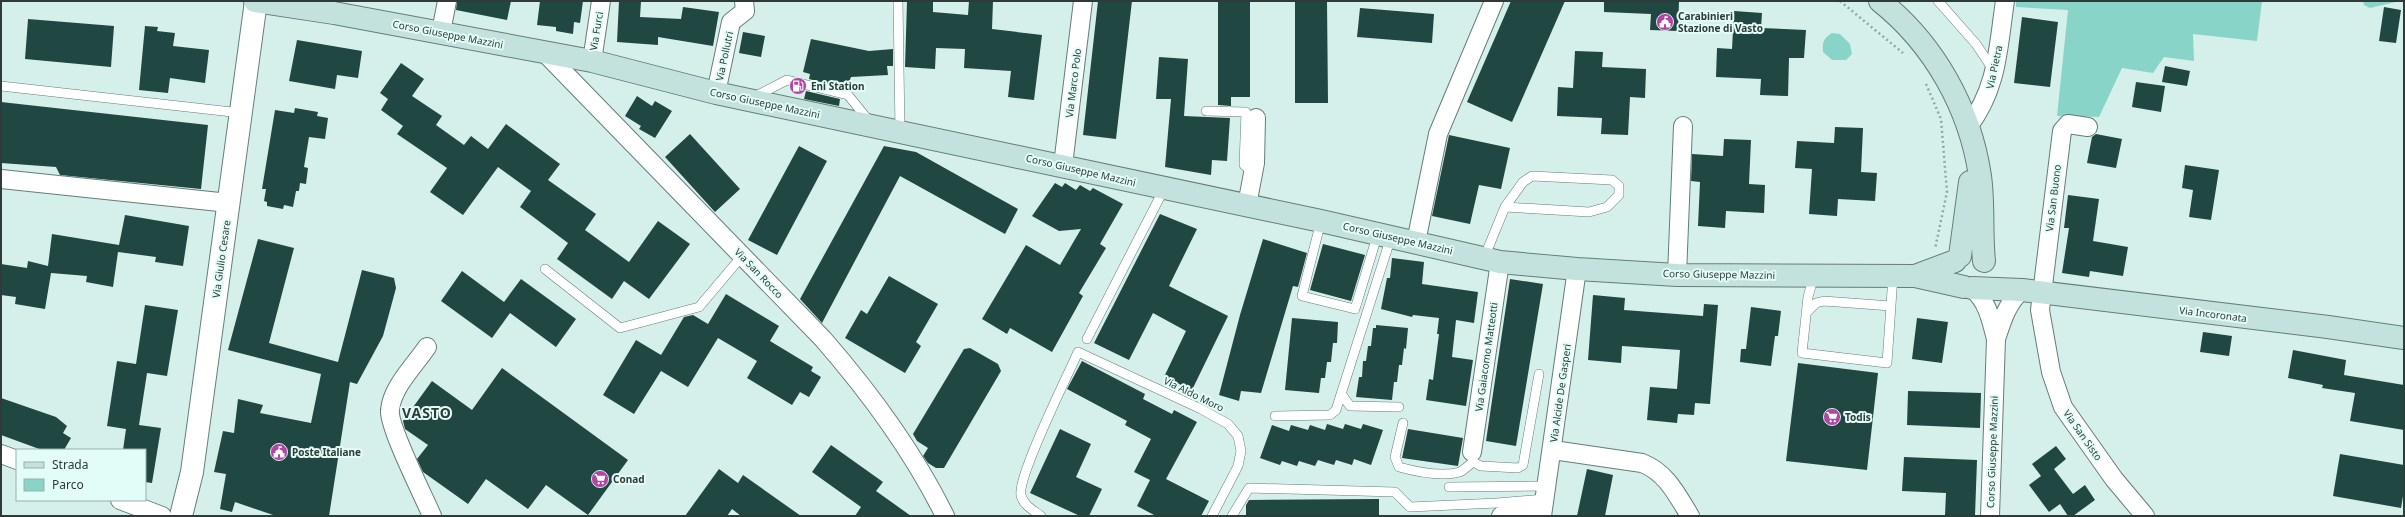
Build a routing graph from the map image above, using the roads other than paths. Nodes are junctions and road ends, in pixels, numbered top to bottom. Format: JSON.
{"nodes":[{"id":1,"x":256,"y":1,"type":"edge"},
{"id":2,"x":447,"y":1,"type":"edge"},
{"id":3,"x":601,"y":1,"type":"edge"},
{"id":4,"x":744,"y":1,"type":"edge"},
{"id":5,"x":898,"y":1,"type":"edge"},
{"id":6,"x":1083,"y":1,"type":"edge"},
{"id":7,"x":1494,"y":1,"type":"edge"},
{"id":8,"x":1880,"y":1,"type":"edge"},
{"id":9,"x":1938,"y":1,"type":"edge"},
{"id":10,"x":2005,"y":1,"type":"edge"},
{"id":11,"x":441,"y":32,"type":"junction"},
{"id":12,"x":544,"y":52,"type":"junction"},
{"id":13,"x":592,"y":61,"type":"junction"},
{"id":14,"x":1995,"y":72,"type":"junction"},
{"id":15,"x":1,"y":86,"type":"edge"},
{"id":16,"x":716,"y":92,"type":"junction"},
{"id":17,"x":1206,"y":111,"type":"dead end"},
{"id":18,"x":241,"y":113,"type":"junction"},
{"id":19,"x":1256,"y":118,"type":"dead end"},
{"id":20,"x":1683,"y":126,"type":"dead end"},
{"id":21,"x":2088,"y":127,"type":"dead end"},
{"id":22,"x":1969,"y":131,"type":"junction"},
{"id":23,"x":900,"y":133,"type":"junction"},
{"id":24,"x":1063,"y":165,"type":"junction"},
{"id":25,"x":1253,"y":173,"type":"junction"},
{"id":26,"x":1,"y":179,"type":"edge"},
{"id":27,"x":1164,"y":189,"type":"junction"},
{"id":28,"x":229,"y":203,"type":"junction"},
{"id":29,"x":1247,"y":205,"type":"junction"},
{"id":30,"x":1505,"y":207,"type":"junction"},
{"id":31,"x":1321,"y":221,"type":"junction"},
{"id":32,"x":1385,"y":235,"type":"junction"},
{"id":33,"x":1416,"y":242,"type":"junction"},
{"id":34,"x":742,"y":256,"type":"junction"},
{"id":35,"x":1958,"y":258,"type":"junction"},
{"id":36,"x":1492,"y":260,"type":"junction"},
{"id":37,"x":1985,"y":265,"type":"junction"},
{"id":38,"x":545,"y":269,"type":"dead end"},
{"id":39,"x":1577,"y":269,"type":"junction"},
{"id":40,"x":1923,"y":273,"type":"junction"},
{"id":41,"x":1677,"y":275,"type":"junction"},
{"id":42,"x":1814,"y":275,"type":"junction"},
{"id":43,"x":1893,"y":276,"type":"junction"},
{"id":44,"x":1968,"y":288,"type":"junction"},
{"id":45,"x":2031,"y":292,"type":"junction"},
{"id":46,"x":1891,"y":306,"type":"junction"},
{"id":47,"x":1806,"y":313,"type":"junction"},
{"id":48,"x":2404,"y":338,"type":"edge"},
{"id":49,"x":1086,"y":339,"type":"dead end"},
{"id":50,"x":1996,"y":339,"type":"junction"},
{"id":51,"x":427,"y":347,"type":"dead end"},
{"id":52,"x":1538,"y":374,"type":"dead end"},
{"id":53,"x":1342,"y":395,"type":"junction"},
{"id":54,"x":1399,"y":407,"type":"dead end"},
{"id":55,"x":1275,"y":416,"type":"dead end"},
{"id":56,"x":1403,"y":423,"type":"dead end"},
{"id":57,"x":1553,"y":450,"type":"junction"},
{"id":58,"x":1,"y":454,"type":"edge"},
{"id":59,"x":1472,"y":457,"type":"junction"},
{"id":60,"x":16,"y":460,"type":"edge"},
{"id":61,"x":1448,"y":487,"type":"dead end"},
{"id":62,"x":123,"y":501,"type":"edge"},
{"id":63,"x":1544,"y":502,"type":"edge"},
{"id":64,"x":162,"y":516,"type":"edge"},
{"id":65,"x":181,"y":516,"type":"edge"},
{"id":66,"x":432,"y":516,"type":"edge"},
{"id":67,"x":945,"y":516,"type":"edge"},
{"id":68,"x":1041,"y":516,"type":"edge"},
{"id":69,"x":1212,"y":516,"type":"edge"},
{"id":70,"x":1232,"y":516,"type":"edge"},
{"id":71,"x":1501,"y":516,"type":"edge"},
{"id":72,"x":1690,"y":516,"type":"edge"},
{"id":73,"x":1990,"y":516,"type":"edge"},
{"id":74,"x":2145,"y":516,"type":"edge"}],
"edges":[{"from":1,"to":11,"type":"main road","name":"Corso Giuseppe Mazzini"},
{"from":1,"to":18,"type":"street","name":"Via Giulio Cesare"},
{"from":2,"to":11,"type":"street"},
{"from":3,"to":13,"type":"street","name":"Via Furci"},
{"from":4,"to":16,"type":"street","name":"Via Pollutri"},
{"from":5,"to":23,"type":"lane"},
{"from":6,"to":24,"type":"street","name":"Via Marco Polo"},
{"from":7,"to":33,"type":"street"},
{"from":8,"to":22,"type":"main road"},
{"from":9,"to":14,"type":"lane"},
{"from":10,"to":14,"type":"street","name":"Via Pietra"},
{"from":11,"to":12,"type":"main road","name":"Corso Giuseppe Mazzini"},
{"from":12,"to":13,"type":"main road","name":"Corso Giuseppe Mazzini"},
{"from":12,"to":34,"type":"street","name":"Via San Rocco"},
{"from":13,"to":16,"type":"main road","name":"Corso Giuseppe Mazzini"},
{"from":14,"to":22,"type":"street","name":"Via Pietra"},
{"from":15,"to":18,"type":"lane"},
{"from":16,"to":23,"type":"main road","name":"Corso Giuseppe Mazzini"},
{"from":17,"to":25,"type":"lane"},
{"from":18,"to":28,"type":"street","name":"Via Giulio Cesare"},
{"from":19,"to":25,"type":"street"},
{"from":20,"to":41,"type":"street"},
{"from":21,"to":45,"type":"street","name":"Via San Buono"},
{"from":22,"to":35,"type":"main road"},
{"from":22,"to":37,"type":"main road"},
{"from":23,"to":24,"type":"main road","name":"Corso Giuseppe Mazzini"},
{"from":24,"to":27,"type":"main road","name":"Corso Giuseppe Mazzini"},
{"from":25,"to":29,"type":"street"},
{"from":26,"to":28,"type":"street"},
{"from":27,"to":29,"type":"main road","name":"Corso Giuseppe Mazzini"},
{"from":27,"to":49,"type":"lane"},
{"from":28,"to":65,"type":"street","name":"Via Giulio Cesare"},
{"from":29,"to":31,"type":"main road","name":"Corso Giuseppe Mazzini"},
{"from":30,"to":30,"type":"lane"},
{"from":30,"to":36,"type":"lane"},
{"from":31,"to":32,"type":"main road","name":"Corso Giuseppe Mazzini"},
{"from":31,"to":32,"type":"lane"},
{"from":32,"to":33,"type":"main road","name":"Corso Giuseppe Mazzini"},
{"from":32,"to":53,"type":"lane"},
{"from":33,"to":36,"type":"main road","name":"Corso Giuseppe Mazzini"},
{"from":34,"to":38,"type":"lane"},
{"from":34,"to":67,"type":"street","name":"Via San Rocco"},
{"from":35,"to":37,"type":"main road"},
{"from":35,"to":40,"type":"main road","name":"Corso Giuseppe Mazzini"},
{"from":35,"to":44,"type":"main road"},
{"from":36,"to":39,"type":"main road","name":"Corso Giuseppe Mazzini"},
{"from":36,"to":59,"type":"street","name":"Via Gaiacomo Matteotti"},
{"from":37,"to":44,"type":"main road"},
{"from":37,"to":45,"type":"main road","name":"Via Incoronata"},
{"from":39,"to":41,"type":"main road","name":"Corso Giuseppe Mazzini"},
{"from":39,"to":57,"type":"street","name":"Via Alcide De Gasperi"},
{"from":40,"to":43,"type":"main road","name":"Corso Giuseppe Mazzini"},
{"from":40,"to":44,"type":"main road","name":"Corso Giuseppe Mazzini"},
{"from":41,"to":42,"type":"main road","name":"Corso Giuseppe Mazzini"},
{"from":42,"to":43,"type":"main road","name":"Corso Giuseppe Mazzini"},
{"from":42,"to":47,"type":"lane"},
{"from":43,"to":46,"type":"lane"},
{"from":44,"to":45,"type":"main road","name":"Via Incoronata"},
{"from":44,"to":50,"type":"street","name":"Corso Giuseppe Mazzini"},
{"from":45,"to":48,"type":"main road","name":"Via Incoronata"},
{"from":45,"to":50,"type":"street","name":"Corso Giuseppe Mazzini"},
{"from":45,"to":74,"type":"street","name":"Via San Sisto"},
{"from":46,"to":47,"type":"lane"},
{"from":46,"to":47,"type":"lane"},
{"from":50,"to":73,"type":"street","name":"Corso Giuseppe Mazzini"},
{"from":51,"to":66,"type":"street"},
{"from":52,"to":59,"type":"lane"},
{"from":53,"to":54,"type":"lane"},
{"from":53,"to":55,"type":"lane"},
{"from":56,"to":59,"type":"lane"},
{"from":57,"to":63,"type":"street","name":"Via Alcide De Gasperi"},
{"from":57,"to":72,"type":"street"},
{"from":58,"to":60,"type":"street"},
{"from":61,"to":63,"type":"lane"},
{"from":62,"to":64,"type":"street"},
{"from":63,"to":70,"type":"lane"},
{"from":63,"to":71,"type":"street"},
{"from":68,"to":69,"type":"lane","name":"Via Aldo Moro"}]}
